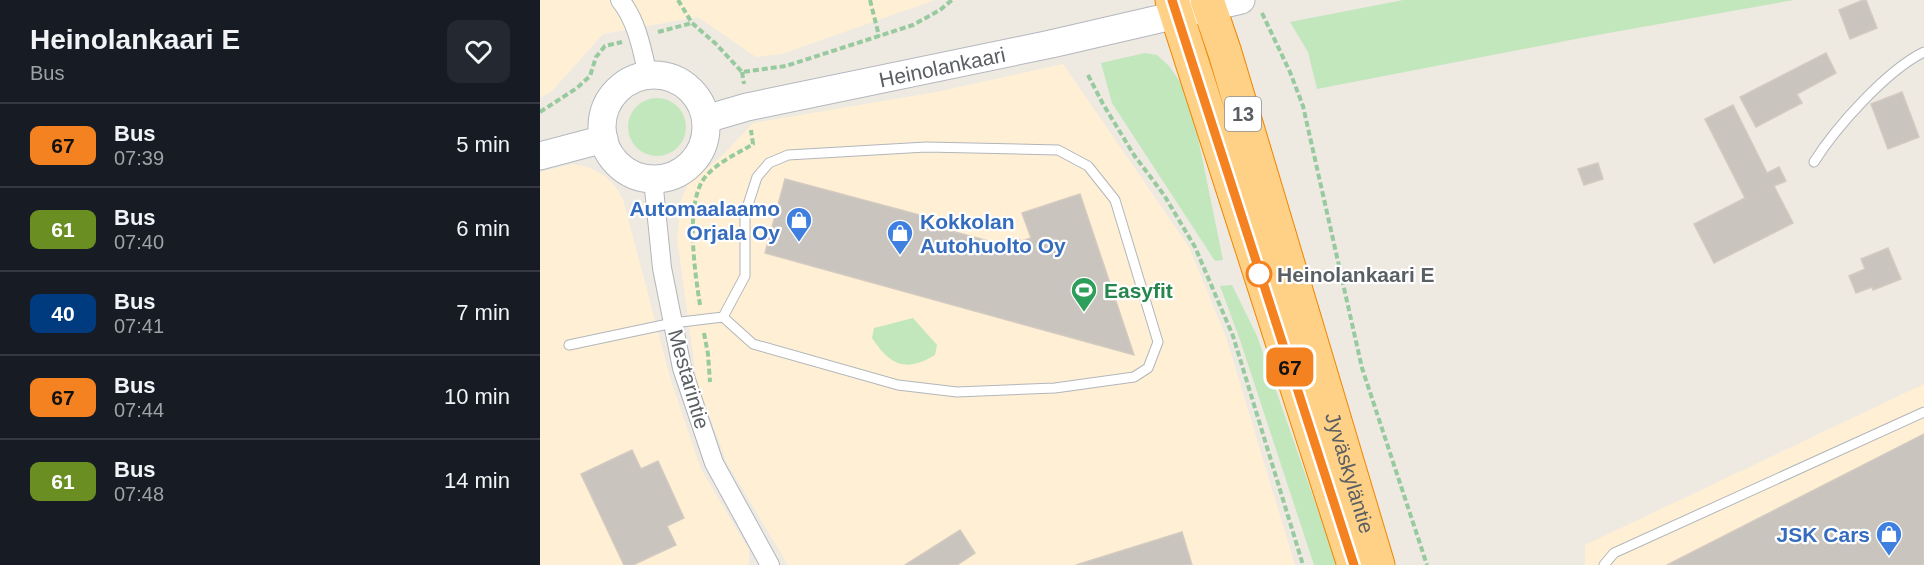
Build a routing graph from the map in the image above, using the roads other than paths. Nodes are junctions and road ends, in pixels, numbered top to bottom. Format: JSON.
{"nodes":[{"id":1,"x":620,"y":0,"type":"edge"},
{"id":2,"x":1208,"y":3,"type":"edge"},
{"id":3,"x":1250,"y":5,"type":"edge"},
{"id":4,"x":1174,"y":7,"type":"edge"},
{"id":5,"x":1924,"y":52,"type":"edge"},
{"id":6,"x":648,"y":76,"type":"junction"},
{"id":7,"x":706,"y":119,"type":"junction"},
{"id":8,"x":603,"y":139,"type":"junction"},
{"id":9,"x":540,"y":156,"type":"edge"},
{"id":10,"x":1814,"y":162,"type":"dead end"},
{"id":11,"x":653,"y":179,"type":"junction"},
{"id":12,"x":723,"y":317,"type":"junction"},
{"id":13,"x":673,"y":322,"type":"junction"},
{"id":14,"x":569,"y":345,"type":"dead end"},
{"id":15,"x":1924,"y":411,"type":"edge"},
{"id":16,"x":770,"y":565,"type":"edge"},
{"id":17,"x":1354,"y":565,"type":"edge"},
{"id":18,"x":1378,"y":565,"type":"edge"},
{"id":19,"x":1604,"y":565,"type":"edge"}],
"edges":[{"from":1,"to":6,"type":"street"},
{"from":2,"to":3,"type":"street","name":"Heinolankaari"},
{"from":2,"to":4,"type":"street","name":"Heinolankaari"},
{"from":2,"to":18,"type":"highway","name":"Jyväskyläntie","number":"13"},
{"from":4,"to":7,"type":"street","name":"Heinolankaari"},
{"from":4,"to":17,"type":"highway","name":"Jyväskyläntie","number":"13"},
{"from":5,"to":10,"type":"lane"},
{"from":6,"to":7,"type":"street"},
{"from":6,"to":8,"type":"street"},
{"from":7,"to":11,"type":"street"},
{"from":8,"to":9,"type":"street"},
{"from":8,"to":11,"type":"street"},
{"from":11,"to":13,"type":"street","name":"Mestarintie"},
{"from":12,"to":12,"type":"lane"},
{"from":12,"to":13,"type":"lane"},
{"from":13,"to":14,"type":"lane"},
{"from":13,"to":16,"type":"street","name":"Mestarintie"},
{"from":15,"to":19,"type":"lane"}]}
